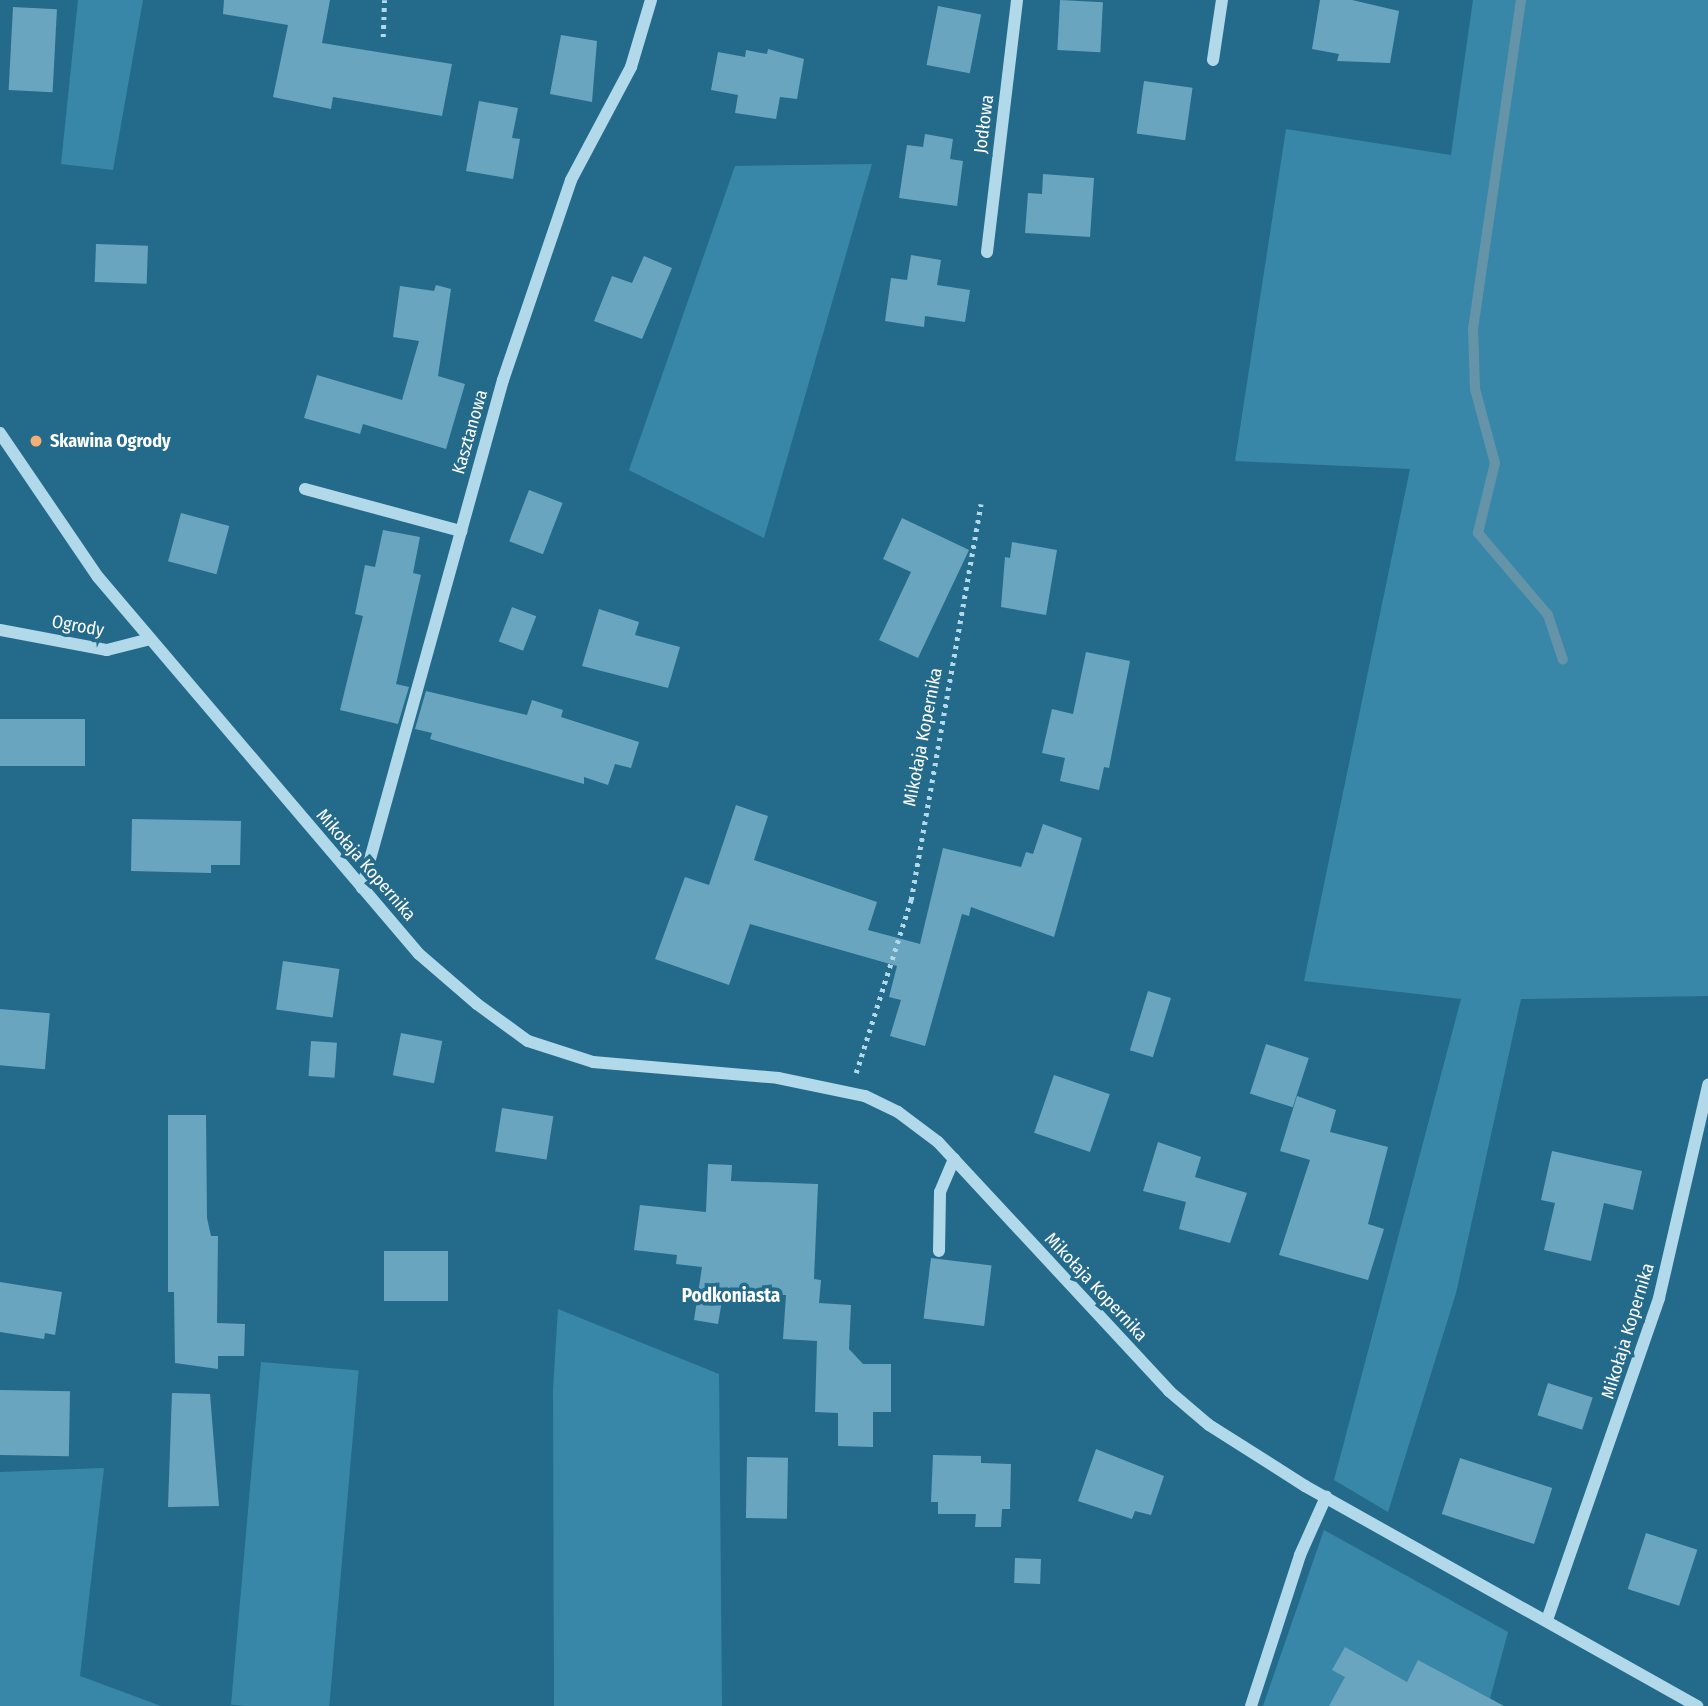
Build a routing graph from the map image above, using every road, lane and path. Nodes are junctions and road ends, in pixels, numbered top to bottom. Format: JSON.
{"nodes":[{"id":1,"x":384,"y":0,"type":"edge"},
{"id":2,"x":651,"y":0,"type":"edge"},
{"id":3,"x":1017,"y":0,"type":"edge"},
{"id":4,"x":1223,"y":0,"type":"edge"},
{"id":5,"x":383,"y":37,"type":"dead end"},
{"id":6,"x":1213,"y":60,"type":"dead end"},
{"id":7,"x":987,"y":252,"type":"dead end"},
{"id":8,"x":0,"y":433,"type":"edge"},
{"id":9,"x":305,"y":489,"type":"dead end"},
{"id":10,"x":981,"y":504,"type":"dead end"},
{"id":11,"x":461,"y":531,"type":"junction"},
{"id":12,"x":0,"y":630,"type":"edge"},
{"id":13,"x":149,"y":639,"type":"junction"},
{"id":14,"x":362,"y":888,"type":"junction"},
{"id":15,"x":1708,"y":1085,"type":"edge"},
{"id":16,"x":849,"y":1093,"type":"junction"},
{"id":17,"x":954,"y":1159,"type":"junction"},
{"id":18,"x":939,"y":1251,"type":"dead end"},
{"id":19,"x":1326,"y":1497,"type":"junction"},
{"id":20,"x":1547,"y":1620,"type":"junction"},
{"id":21,"x":1251,"y":1706,"type":"edge"},
{"id":22,"x":1697,"y":1706,"type":"edge"}],
"edges":[{"from":1,"to":5,"type":"path"},
{"from":2,"to":11,"type":"street","name":"Kasztanowa"},
{"from":3,"to":7,"type":"street","name":"Jodłowa"},
{"from":4,"to":6,"type":"street"},
{"from":8,"to":13,"type":"street","name":"Mikołaja Kopernika"},
{"from":9,"to":11,"type":"street"},
{"from":10,"to":16,"type":"path","name":"Mikołaja Kopernika"},
{"from":11,"to":14,"type":"street","name":"Kasztanowa"},
{"from":12,"to":13,"type":"street","name":"Ogrody"},
{"from":13,"to":14,"type":"street","name":"Mikołaja Kopernika"},
{"from":14,"to":16,"type":"street","name":"Mikołaja Kopernika"},
{"from":15,"to":20,"type":"street","name":"Mikołaja Kopernika"},
{"from":16,"to":17,"type":"street","name":"Mikołaja Kopernika"},
{"from":17,"to":18,"type":"street"},
{"from":17,"to":19,"type":"street","name":"Mikołaja Kopernika"},
{"from":19,"to":20,"type":"street","name":"Mikołaja Kopernika"},
{"from":19,"to":21,"type":"street"},
{"from":20,"to":22,"type":"street","name":"Mikołaja Kopernika"}]}
